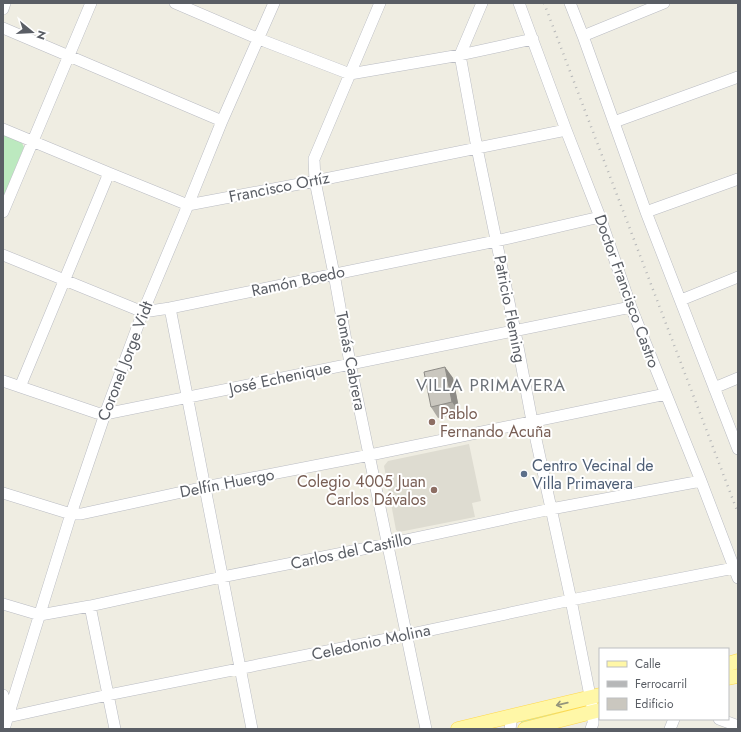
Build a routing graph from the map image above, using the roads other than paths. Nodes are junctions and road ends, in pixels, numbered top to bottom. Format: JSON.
{"nodes":[{"id":1,"x":5,"y":3,"type":"edge"},
{"id":2,"x":91,"y":3,"type":"edge"},
{"id":3,"x":274,"y":3,"type":"edge"},
{"id":4,"x":380,"y":3,"type":"edge"},
{"id":5,"x":482,"y":3,"type":"edge"},
{"id":6,"x":519,"y":3,"type":"edge"},
{"id":7,"x":570,"y":3,"type":"edge"},
{"id":8,"x":664,"y":3,"type":"edge"},
{"id":9,"x":179,"y":4,"type":"edge"},
{"id":10,"x":3,"y":9,"type":"edge"},
{"id":11,"x":3,"y":28,"type":"edge"},
{"id":12,"x":583,"y":36,"type":"junction"},
{"id":13,"x":259,"y":39,"type":"junction"},
{"id":14,"x":533,"y":39,"type":"junction"},
{"id":15,"x":460,"y":54,"type":"junction"},
{"id":16,"x":68,"y":56,"type":"junction"},
{"id":17,"x":350,"y":74,"type":"junction"},
{"id":18,"x":738,"y":77,"type":"edge"},
{"id":19,"x":222,"y":121,"type":"junction"},
{"id":20,"x":614,"y":122,"type":"junction"},
{"id":21,"x":3,"y":129,"type":"edge"},
{"id":22,"x":566,"y":130,"type":"junction"},
{"id":23,"x":33,"y":141,"type":"junction"},
{"id":24,"x":477,"y":148,"type":"junction"},
{"id":25,"x":109,"y":173,"type":"junction"},
{"id":26,"x":738,"y":179,"type":"edge"},
{"id":27,"x":315,"y":181,"type":"junction"},
{"id":28,"x":188,"y":204,"type":"junction"},
{"id":29,"x":3,"y":212,"type":"edge"},
{"id":30,"x":646,"y":212,"type":"junction"},
{"id":31,"x":600,"y":217,"type":"junction"},
{"id":32,"x":496,"y":240,"type":"junction"},
{"id":33,"x":3,"y":255,"type":"edge"},
{"id":34,"x":334,"y":274,"type":"junction"},
{"id":35,"x":738,"y":277,"type":"edge"},
{"id":36,"x":64,"y":280,"type":"junction"},
{"id":37,"x":681,"y":300,"type":"junction"},
{"id":38,"x":630,"y":307,"type":"junction"},
{"id":39,"x":170,"y":308,"type":"junction"},
{"id":40,"x":143,"y":312,"type":"junction"},
{"id":41,"x":515,"y":331,"type":"junction"},
{"id":42,"x":350,"y":363,"type":"junction"},
{"id":43,"x":738,"y":378,"type":"edge"},
{"id":44,"x":3,"y":381,"type":"edge"},
{"id":45,"x":20,"y":387,"type":"junction"},
{"id":46,"x":714,"y":388,"type":"junction"},
{"id":47,"x":666,"y":394,"type":"junction"},
{"id":48,"x":187,"y":397,"type":"junction"},
{"id":49,"x":104,"y":414,"type":"junction"},
{"id":50,"x":532,"y":422,"type":"junction"},
{"id":51,"x":738,"y":449,"type":"edge"},
{"id":52,"x":370,"y":455,"type":"junction"},
{"id":53,"x":701,"y":481,"type":"junction"},
{"id":54,"x":205,"y":487,"type":"junction"},
{"id":55,"x":3,"y":493,"type":"edge"},
{"id":56,"x":551,"y":509,"type":"junction"},
{"id":57,"x":71,"y":514,"type":"junction"},
{"id":58,"x":388,"y":544,"type":"junction"},
{"id":59,"x":736,"y":573,"type":"edge"},
{"id":60,"x":222,"y":577,"type":"junction"},
{"id":61,"x":571,"y":600,"type":"junction"},
{"id":62,"x":3,"y":604,"type":"edge"},
{"id":63,"x":90,"y":606,"type":"junction"},
{"id":64,"x":40,"y":615,"type":"junction"},
{"id":65,"x":407,"y":635,"type":"junction"},
{"id":66,"x":240,"y":668,"type":"junction"},
{"id":67,"x":3,"y":695,"type":"edge"},
{"id":68,"x":108,"y":695,"type":"junction"},
{"id":69,"x":595,"y":696,"type":"edge"},
{"id":70,"x":597,"y":711,"type":"edge"},
{"id":71,"x":8,"y":717,"type":"junction"},
{"id":72,"x":722,"y":720,"type":"edge"},
{"id":73,"x":511,"y":723,"type":"edge"},
{"id":74,"x":738,"y":726,"type":"edge"},
{"id":75,"x":4,"y":729,"type":"edge"},
{"id":76,"x":115,"y":729,"type":"edge"},
{"id":77,"x":252,"y":729,"type":"edge"},
{"id":78,"x":426,"y":729,"type":"edge"},
{"id":79,"x":458,"y":729,"type":"edge"},
{"id":80,"x":525,"y":729,"type":"edge"},
{"id":81,"x":591,"y":729,"type":"edge"}],
"edges":[{"from":1,"to":10,"type":"street"},
{"from":2,"to":16,"type":"street"},
{"from":3,"to":13,"type":"street","name":"Coronel Jorge Vidt"},
{"from":4,"to":17,"type":"street","name":"Tomás Cabrera"},
{"from":5,"to":15,"type":"street"},
{"from":6,"to":14,"type":"street","name":"Doctor Francisco Castro"},
{"from":7,"to":12,"type":"street"},
{"from":8,"to":12,"type":"street"},
{"from":9,"to":13,"type":"street"},
{"from":11,"to":16,"type":"street"},
{"from":12,"to":20,"type":"street"},
{"from":13,"to":17,"type":"street"},
{"from":13,"to":19,"type":"street","name":"Coronel Jorge Vidt"},
{"from":14,"to":15,"type":"street"},
{"from":14,"to":22,"type":"street","name":"Doctor Francisco Castro"},
{"from":15,"to":17,"type":"street"},
{"from":15,"to":24,"type":"street","name":"Patricio Fleming"},
{"from":16,"to":19,"type":"street"},
{"from":16,"to":23,"type":"street"},
{"from":17,"to":27,"type":"street","name":"Tomás Cabrera"},
{"from":18,"to":20,"type":"street"},
{"from":19,"to":28,"type":"street","name":"Coronel Jorge Vidt"},
{"from":20,"to":30,"type":"street"},
{"from":21,"to":23,"type":"street"},
{"from":22,"to":24,"type":"street","name":"Francisco Ortíz"},
{"from":22,"to":31,"type":"street","name":"Doctor Francisco Castro"},
{"from":23,"to":25,"type":"street"},
{"from":23,"to":29,"type":"street"},
{"from":24,"to":27,"type":"street","name":"Francisco Ortíz"},
{"from":24,"to":32,"type":"street","name":"Patricio Fleming"},
{"from":25,"to":28,"type":"street"},
{"from":25,"to":36,"type":"street"},
{"from":26,"to":30,"type":"street"},
{"from":27,"to":28,"type":"street","name":"Francisco Ortíz"},
{"from":27,"to":34,"type":"street","name":"Tomás Cabrera"},
{"from":28,"to":40,"type":"street","name":"Coronel Jorge Vidt"},
{"from":30,"to":37,"type":"street"},
{"from":31,"to":32,"type":"street","name":"Ramón Boedo"},
{"from":31,"to":38,"type":"street","name":"Doctor Francisco Castro"},
{"from":32,"to":34,"type":"street","name":"Ramón Boedo"},
{"from":32,"to":41,"type":"street","name":"Patricio Fleming"},
{"from":33,"to":36,"type":"street"},
{"from":34,"to":39,"type":"street","name":"Ramón Boedo"},
{"from":34,"to":42,"type":"street","name":"Tomás Cabrera"},
{"from":35,"to":37,"type":"street"},
{"from":36,"to":40,"type":"street"},
{"from":36,"to":45,"type":"street"},
{"from":37,"to":46,"type":"street"},
{"from":38,"to":41,"type":"street","name":"José Echenique"},
{"from":38,"to":47,"type":"street","name":"Doctor Francisco Castro"},
{"from":39,"to":40,"type":"street","name":"Ramón Boedo"},
{"from":39,"to":48,"type":"street"},
{"from":40,"to":49,"type":"street","name":"Coronel Jorge Vidt"},
{"from":41,"to":42,"type":"street","name":"José Echenique"},
{"from":41,"to":50,"type":"street","name":"Patricio Fleming"},
{"from":42,"to":48,"type":"street","name":"José Echenique"},
{"from":42,"to":52,"type":"street","name":"Tomás Cabrera"},
{"from":43,"to":46,"type":"street"},
{"from":44,"to":45,"type":"street","name":"José Echenique"},
{"from":45,"to":49,"type":"street","name":"José Echenique"},
{"from":46,"to":51,"type":"street"},
{"from":47,"to":50,"type":"street","name":"Delfín Huergo"},
{"from":47,"to":53,"type":"street","name":"Doctor Francisco Castro"},
{"from":48,"to":49,"type":"street","name":"José Echenique"},
{"from":48,"to":54,"type":"street"},
{"from":49,"to":57,"type":"street","name":"Coronel Jorge Vidt"},
{"from":50,"to":52,"type":"street","name":"Delfín Huergo"},
{"from":50,"to":56,"type":"street","name":"Patricio Fleming"},
{"from":52,"to":54,"type":"street","name":"Delfín Huergo"},
{"from":52,"to":58,"type":"street","name":"Tomás Cabrera"},
{"from":53,"to":56,"type":"street","name":"Carlos del Castillo"},
{"from":53,"to":59,"type":"street","name":"Doctor Francisco Castro"},
{"from":54,"to":57,"type":"street","name":"Delfín Huergo"},
{"from":54,"to":60,"type":"street"},
{"from":55,"to":57,"type":"street","name":"Delfín Huergo"},
{"from":56,"to":58,"type":"street","name":"Carlos del Castillo"},
{"from":56,"to":61,"type":"street","name":"Patricio Fleming"},
{"from":57,"to":64,"type":"street","name":"Coronel Jorge Vidt"},
{"from":58,"to":60,"type":"street","name":"Carlos del Castillo"},
{"from":58,"to":65,"type":"street","name":"Tomás Cabrera"},
{"from":59,"to":61,"type":"street","name":"Celedonio Molina"},
{"from":60,"to":63,"type":"street","name":"Carlos del Castillo"},
{"from":60,"to":66,"type":"street"},
{"from":61,"to":65,"type":"street","name":"Celedonio Molina"},
{"from":61,"to":69,"type":"street","name":"Patricio Fleming"},
{"from":62,"to":64,"type":"street","name":"Carlos del Castillo"},
{"from":63,"to":64,"type":"street","name":"Carlos del Castillo"},
{"from":63,"to":68,"type":"street"},
{"from":64,"to":71,"type":"street","name":"Coronel Jorge Vidt"},
{"from":65,"to":66,"type":"street","name":"Celedonio Molina"},
{"from":65,"to":78,"type":"street","name":"Tomás Cabrera"},
{"from":66,"to":68,"type":"street","name":"Celedonio Molina"},
{"from":66,"to":77,"type":"street"},
{"from":67,"to":71,"type":"street"},
{"from":68,"to":71,"type":"street","name":"Celedonio Molina"},
{"from":68,"to":76,"type":"street"},
{"from":69,"to":70,"type":"street","name":"Patricio Fleming"},
{"from":69,"to":73,"type":"main road","one_way":true},
{"from":70,"to":80,"type":"main road"},
{"from":70,"to":81,"type":"street"},
{"from":71,"to":75,"type":"street","name":"Coronel Jorge Vidt"},
{"from":72,"to":74,"type":"street"},
{"from":73,"to":79,"type":"main road"}]}
